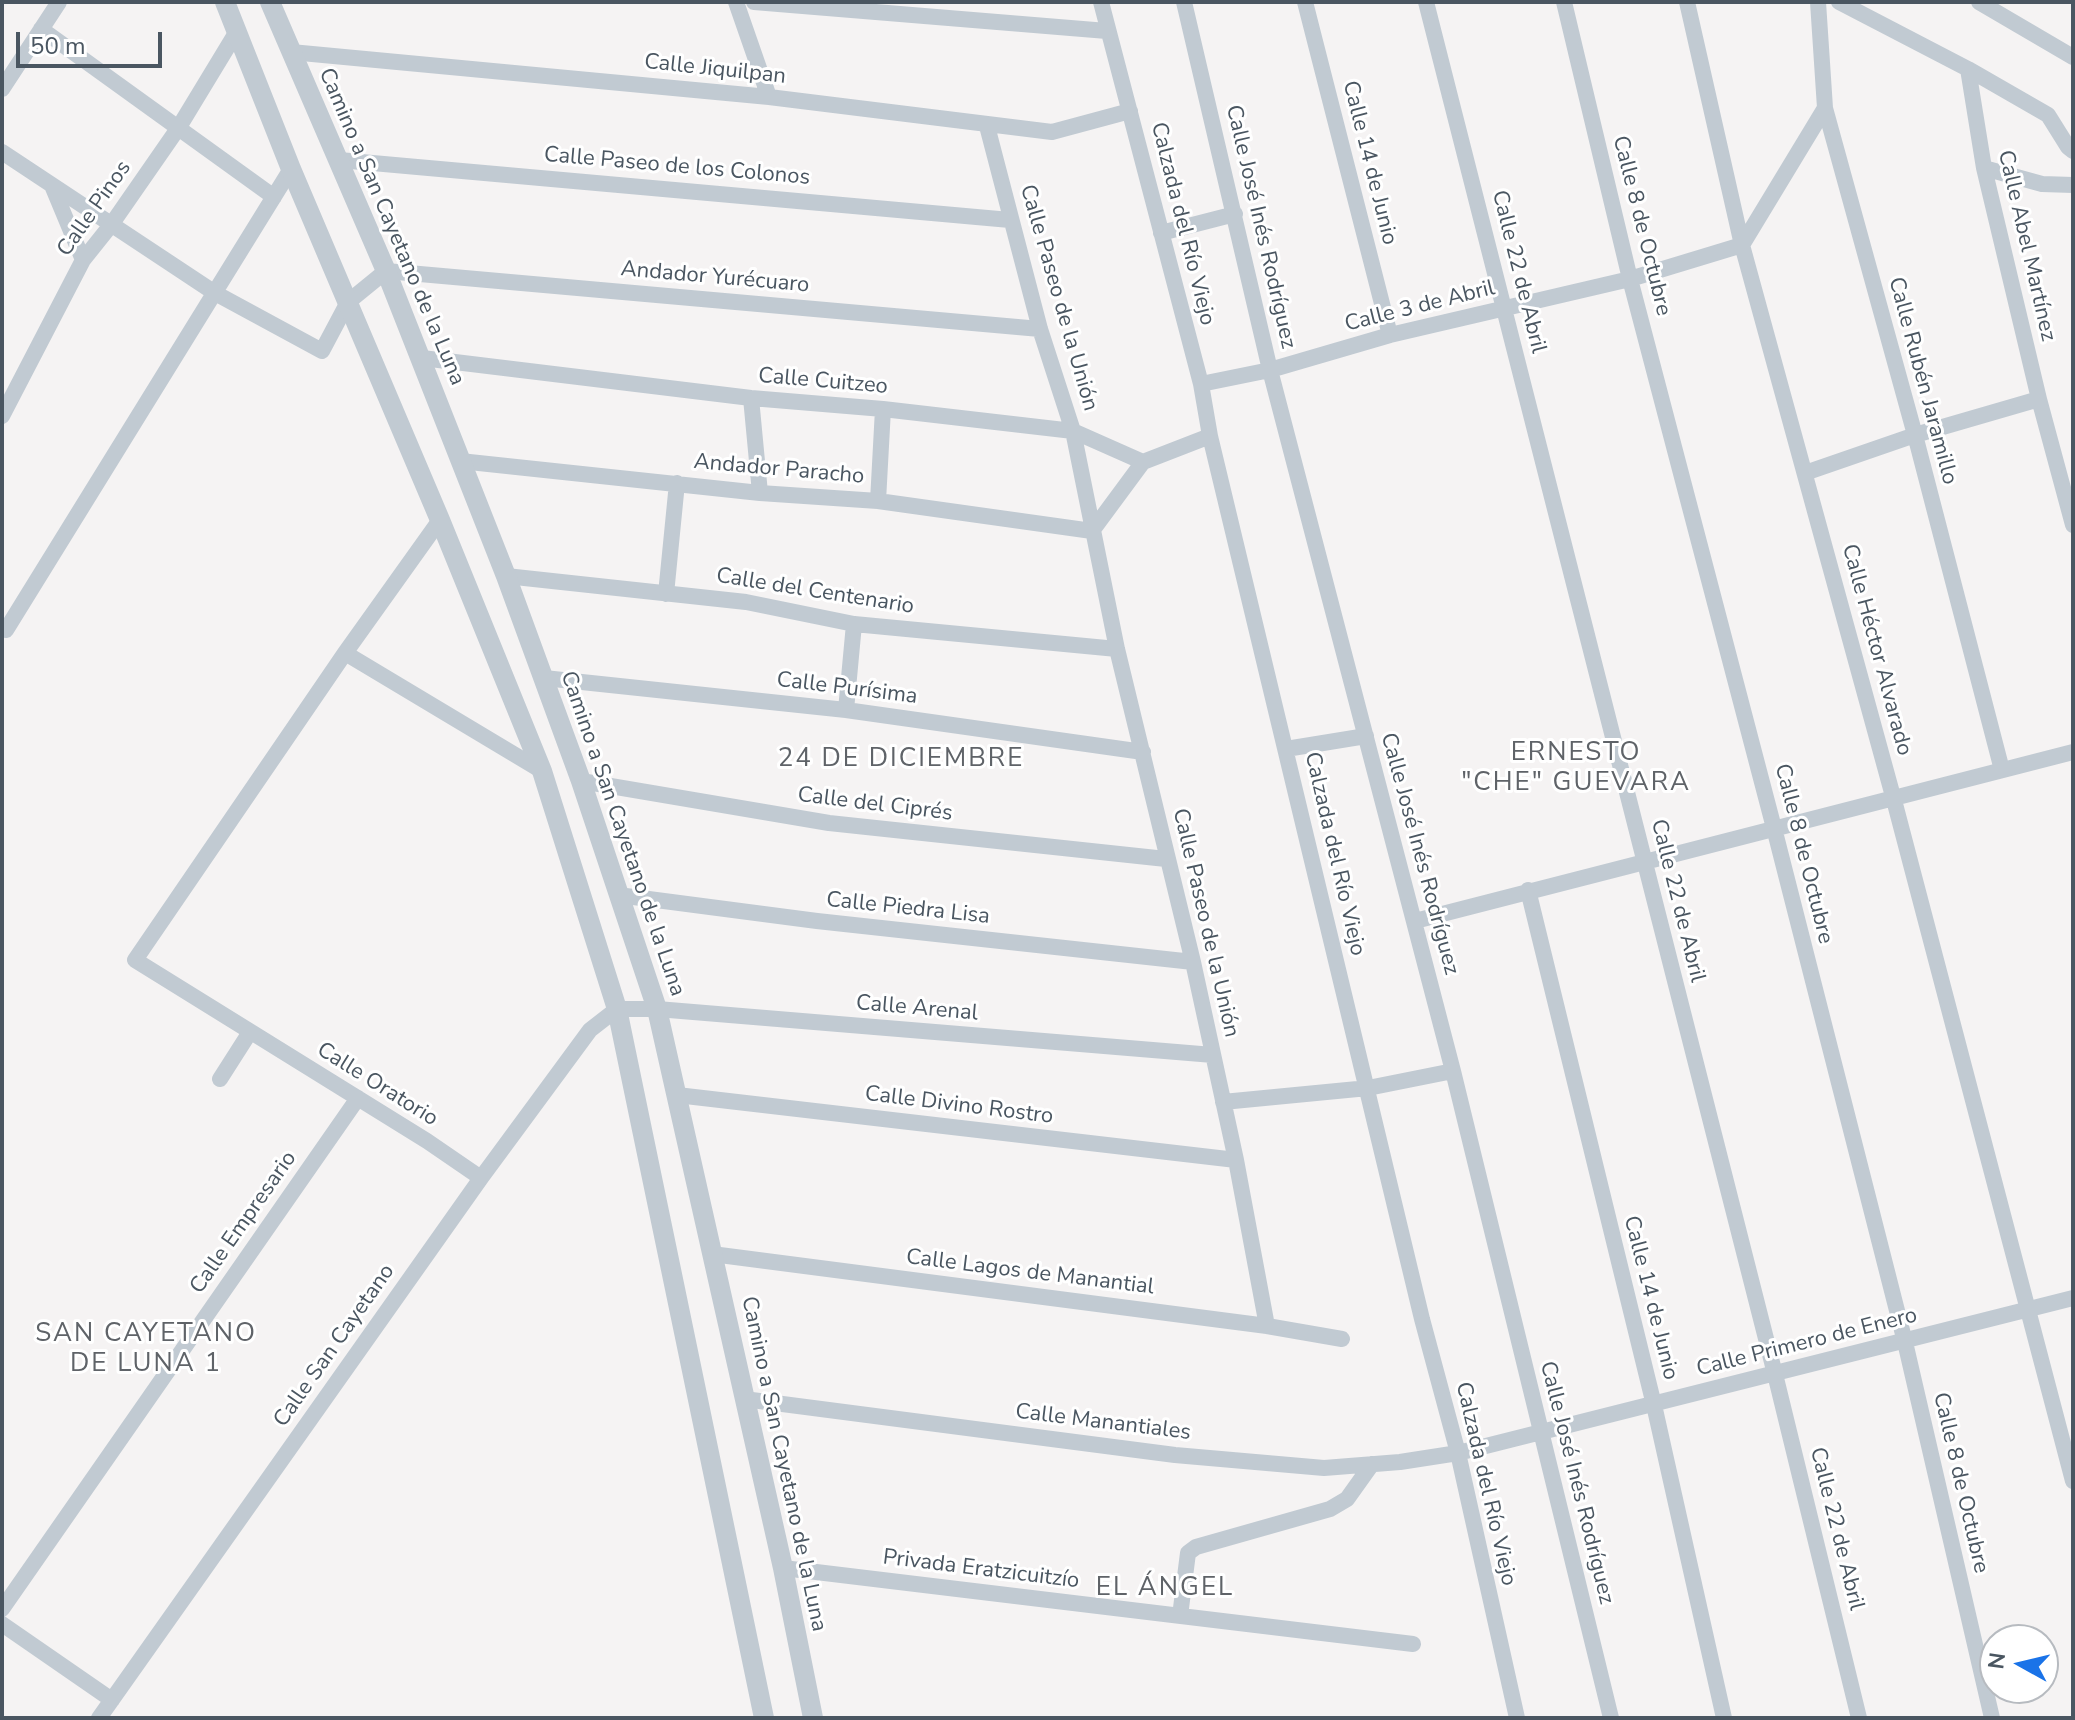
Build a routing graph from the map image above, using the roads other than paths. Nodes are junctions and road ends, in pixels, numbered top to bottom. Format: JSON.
{"nodes":[{"id":1,"x":59,"y":2,"type":"edge"},
{"id":2,"x":225,"y":2,"type":"edge"},
{"id":3,"x":270,"y":2,"type":"edge"},
{"id":4,"x":736,"y":2,"type":"edge"},
{"id":5,"x":754,"y":2,"type":"edge"},
{"id":6,"x":1101,"y":2,"type":"edge"},
{"id":7,"x":1184,"y":2,"type":"edge"},
{"id":8,"x":1305,"y":2,"type":"edge"},
{"id":9,"x":1426,"y":2,"type":"edge"},
{"id":10,"x":1564,"y":2,"type":"edge"},
{"id":11,"x":1687,"y":2,"type":"edge"},
{"id":12,"x":1818,"y":2,"type":"edge"},
{"id":13,"x":1839,"y":2,"type":"edge"},
{"id":14,"x":1979,"y":2,"type":"edge"},
{"id":15,"x":41,"y":29,"type":"junction"},
{"id":16,"x":1107,"y":31,"type":"junction"},
{"id":17,"x":236,"y":33,"type":"junction"},
{"id":18,"x":291,"y":52,"type":"junction"},
{"id":19,"x":2073,"y":57,"type":"edge"},
{"id":20,"x":1968,"y":69,"type":"junction"},
{"id":21,"x":2,"y":89,"type":"edge"},
{"id":22,"x":769,"y":97,"type":"junction"},
{"id":23,"x":1825,"y":108,"type":"junction"},
{"id":24,"x":1130,"y":111,"type":"junction"},
{"id":25,"x":987,"y":126,"type":"junction"},
{"id":26,"x":179,"y":127,"type":"junction"},
{"id":27,"x":2073,"y":151,"type":"edge"},
{"id":28,"x":2,"y":152,"type":"edge"},
{"id":29,"x":339,"y":160,"type":"junction"},
{"id":30,"x":1984,"y":168,"type":"junction"},
{"id":31,"x":291,"y":169,"type":"junction"},
{"id":32,"x":2073,"y":185,"type":"edge"},
{"id":33,"x":53,"y":188,"type":"junction"},
{"id":34,"x":274,"y":197,"type":"junction"},
{"id":35,"x":1235,"y":214,"type":"junction"},
{"id":36,"x":1010,"y":220,"type":"junction"},
{"id":37,"x":111,"y":225,"type":"junction"},
{"id":38,"x":1161,"y":233,"type":"junction"},
{"id":39,"x":1742,"y":245,"type":"junction"},
{"id":40,"x":83,"y":260,"type":"junction"},
{"id":41,"x":386,"y":271,"type":"junction"},
{"id":42,"x":1630,"y":279,"type":"junction"},
{"id":43,"x":215,"y":293,"type":"junction"},
{"id":44,"x":348,"y":302,"type":"junction"},
{"id":45,"x":1505,"y":308,"type":"junction"},
{"id":46,"x":1040,"y":329,"type":"junction"},
{"id":47,"x":1390,"y":335,"type":"junction"},
{"id":48,"x":422,"y":358,"type":"junction"},
{"id":49,"x":1270,"y":370,"type":"junction"},
{"id":50,"x":1201,"y":384,"type":"junction"},
{"id":51,"x":751,"y":398,"type":"junction"},
{"id":52,"x":2039,"y":399,"type":"junction"},
{"id":53,"x":883,"y":409,"type":"junction"},
{"id":54,"x":2,"y":416,"type":"edge"},
{"id":55,"x":1073,"y":431,"type":"junction"},
{"id":56,"x":1915,"y":435,"type":"junction"},
{"id":57,"x":1210,"y":436,"type":"junction"},
{"id":58,"x":460,"y":461,"type":"junction"},
{"id":59,"x":1143,"y":462,"type":"junction"},
{"id":60,"x":1805,"y":473,"type":"junction"},
{"id":61,"x":677,"y":483,"type":"junction"},
{"id":62,"x":760,"y":493,"type":"junction"},
{"id":63,"x":878,"y":501,"type":"junction"},
{"id":64,"x":440,"y":520,"type":"junction"},
{"id":65,"x":2073,"y":525,"type":"edge"},
{"id":66,"x":1092,"y":531,"type":"junction"},
{"id":67,"x":506,"y":576,"type":"junction"},
{"id":68,"x":666,"y":594,"type":"junction"},
{"id":69,"x":854,"y":624,"type":"junction"},
{"id":70,"x":6,"y":630,"type":"dead end"},
{"id":71,"x":1117,"y":649,"type":"junction"},
{"id":72,"x":345,"y":653,"type":"junction"},
{"id":73,"x":544,"y":678,"type":"junction"},
{"id":74,"x":846,"y":710,"type":"junction"},
{"id":75,"x":1366,"y":736,"type":"junction"},
{"id":76,"x":1286,"y":749,"type":"junction"},
{"id":77,"x":1143,"y":752,"type":"junction"},
{"id":78,"x":2073,"y":752,"type":"edge"},
{"id":79,"x":2002,"y":770,"type":"junction"},
{"id":80,"x":542,"y":771,"type":"junction"},
{"id":81,"x":581,"y":781,"type":"junction"},
{"id":82,"x":1894,"y":800,"type":"junction"},
{"id":83,"x":1774,"y":828,"type":"junction"},
{"id":84,"x":1166,"y":859,"type":"junction"},
{"id":85,"x":1644,"y":860,"type":"junction"},
{"id":86,"x":1528,"y":890,"type":"junction"},
{"id":87,"x":618,"y":895,"type":"junction"},
{"id":88,"x":1415,"y":921,"type":"junction"},
{"id":89,"x":1193,"y":962,"type":"junction"},
{"id":90,"x":617,"y":1009,"type":"junction"},
{"id":91,"x":657,"y":1009,"type":"junction"},
{"id":92,"x":250,"y":1032,"type":"junction"},
{"id":93,"x":1213,"y":1055,"type":"junction"},
{"id":94,"x":1453,"y":1071,"type":"junction"},
{"id":95,"x":220,"y":1079,"type":"dead end"},
{"id":96,"x":1368,"y":1088,"type":"junction"},
{"id":97,"x":677,"y":1095,"type":"junction"},
{"id":98,"x":358,"y":1098,"type":"junction"},
{"id":99,"x":1223,"y":1102,"type":"junction"},
{"id":100,"x":1236,"y":1160,"type":"junction"},
{"id":101,"x":481,"y":1178,"type":"junction"},
{"id":102,"x":712,"y":1254,"type":"junction"},
{"id":103,"x":2073,"y":1298,"type":"edge"},
{"id":104,"x":2029,"y":1309,"type":"junction"},
{"id":105,"x":1267,"y":1326,"type":"junction"},
{"id":106,"x":1342,"y":1339,"type":"dead end"},
{"id":107,"x":1905,"y":1342,"type":"junction"},
{"id":108,"x":1775,"y":1374,"type":"junction"},
{"id":109,"x":744,"y":1399,"type":"junction"},
{"id":110,"x":1654,"y":1405,"type":"junction"},
{"id":111,"x":1541,"y":1434,"type":"junction"},
{"id":112,"x":1458,"y":1453,"type":"junction"},
{"id":113,"x":1372,"y":1464,"type":"junction"},
{"id":114,"x":2073,"y":1481,"type":"edge"},
{"id":115,"x":783,"y":1568,"type":"junction"},
{"id":116,"x":2,"y":1609,"type":"edge"},
{"id":117,"x":1180,"y":1616,"type":"junction"},
{"id":118,"x":2,"y":1624,"type":"edge"},
{"id":119,"x":1413,"y":1644,"type":"dead end"},
{"id":120,"x":112,"y":1700,"type":"junction"},
{"id":121,"x":99,"y":1718,"type":"edge"},
{"id":122,"x":764,"y":1718,"type":"edge"},
{"id":123,"x":813,"y":1718,"type":"edge"},
{"id":124,"x":1517,"y":1718,"type":"edge"},
{"id":125,"x":1611,"y":1718,"type":"edge"},
{"id":126,"x":1724,"y":1718,"type":"edge"},
{"id":127,"x":1859,"y":1718,"type":"edge"},
{"id":128,"x":1992,"y":1718,"type":"edge"}],
"edges":[{"from":1,"to":15,"type":"street"},
{"from":2,"to":17,"type":"street"},
{"from":3,"to":18,"type":"street","name":"Camino a San Cayetano de la Luna"},
{"from":4,"to":22,"type":"street"},
{"from":5,"to":16,"type":"street"},
{"from":6,"to":16,"type":"street","name":"Calzada del Río Viejo"},
{"from":7,"to":35,"type":"street","name":"Calle José Inés Rodríguez"},
{"from":8,"to":47,"type":"street","name":"Calle 14 de Junio"},
{"from":9,"to":45,"type":"street","name":"Calle 22 de Abril"},
{"from":10,"to":42,"type":"street","name":"Calle 8 de Octubre"},
{"from":11,"to":39,"type":"street","name":"Calle Héctor Alvarado"},
{"from":12,"to":23,"type":"street","name":"Calle Rubén Jaramillo"},
{"from":13,"to":20,"type":"street"},
{"from":14,"to":19,"type":"street"},
{"from":15,"to":21,"type":"street"},
{"from":15,"to":26,"type":"street"},
{"from":16,"to":24,"type":"street","name":"Calzada del Río Viejo"},
{"from":17,"to":26,"type":"street","name":"Calle Pinos"},
{"from":17,"to":31,"type":"street"},
{"from":18,"to":22,"type":"street","name":"Calle Jiquilpan"},
{"from":18,"to":29,"type":"street","name":"Camino a San Cayetano de la Luna"},
{"from":20,"to":27,"type":"street"},
{"from":20,"to":30,"type":"street","name":"Calle Abel Martínez"},
{"from":22,"to":25,"type":"street","name":"Calle Jiquilpan"},
{"from":23,"to":39,"type":"street"},
{"from":23,"to":56,"type":"street","name":"Calle Rubén Jaramillo"},
{"from":24,"to":25,"type":"street","name":"Calle Jiquilpan"},
{"from":24,"to":38,"type":"street","name":"Calzada del Río Viejo"},
{"from":25,"to":36,"type":"street","name":"Calle Paseo de la Unión"},
{"from":26,"to":34,"type":"street"},
{"from":26,"to":37,"type":"street","name":"Calle Pinos"},
{"from":28,"to":33,"type":"street"},
{"from":29,"to":36,"type":"street","name":"Calle Paseo de los Colonos"},
{"from":29,"to":41,"type":"street","name":"Camino a San Cayetano de la Luna"},
{"from":30,"to":32,"type":"street"},
{"from":30,"to":52,"type":"street","name":"Calle Abel Martínez"},
{"from":31,"to":34,"type":"street"},
{"from":31,"to":44,"type":"street"},
{"from":33,"to":37,"type":"street"},
{"from":33,"to":40,"type":"street"},
{"from":34,"to":43,"type":"street"},
{"from":35,"to":38,"type":"street"},
{"from":35,"to":49,"type":"street","name":"Calle José Inés Rodríguez"},
{"from":36,"to":46,"type":"street","name":"Calle Paseo de la Unión"},
{"from":37,"to":40,"type":"street","name":"Calle Pinos"},
{"from":37,"to":43,"type":"street"},
{"from":38,"to":50,"type":"street","name":"Calzada del Río Viejo"},
{"from":39,"to":42,"type":"street","name":"Calle 3 de Abril"},
{"from":39,"to":60,"type":"street","name":"Calle Héctor Alvarado"},
{"from":40,"to":54,"type":"street","name":"Calle Pinos"},
{"from":41,"to":44,"type":"street"},
{"from":41,"to":46,"type":"street","name":"Andador Yurécuaro"},
{"from":41,"to":48,"type":"street","name":"Camino a San Cayetano de la Luna"},
{"from":42,"to":45,"type":"street","name":"Calle 3 de Abril"},
{"from":42,"to":83,"type":"street","name":"Calle 8 de Octubre"},
{"from":43,"to":44,"type":"street"},
{"from":43,"to":70,"type":"street"},
{"from":44,"to":64,"type":"street"},
{"from":45,"to":47,"type":"street","name":"Calle 3 de Abril"},
{"from":45,"to":85,"type":"street","name":"Calle 22 de Abril"},
{"from":46,"to":55,"type":"street","name":"Calle Paseo de la Unión"},
{"from":47,"to":49,"type":"street","name":"Calle 3 de Abril"},
{"from":48,"to":51,"type":"street","name":"Calle Cuitzeo"},
{"from":48,"to":58,"type":"street","name":"Camino a San Cayetano de la Luna"},
{"from":49,"to":50,"type":"street","name":"Calle 3 de Abril"},
{"from":49,"to":75,"type":"street","name":"Calle José Inés Rodríguez"},
{"from":50,"to":57,"type":"street","name":"Calzada del Río Viejo"},
{"from":51,"to":53,"type":"street","name":"Calle Cuitzeo"},
{"from":51,"to":62,"type":"street"},
{"from":52,"to":56,"type":"street"},
{"from":52,"to":65,"type":"street","name":"Calle Abel Martínez"},
{"from":53,"to":55,"type":"street","name":"Calle Cuitzeo"},
{"from":53,"to":63,"type":"street"},
{"from":55,"to":59,"type":"street","name":"Calle Cuitzeo"},
{"from":55,"to":66,"type":"street","name":"Calle Paseo de la Unión"},
{"from":56,"to":60,"type":"street"},
{"from":56,"to":79,"type":"street","name":"Calle Rubén Jaramillo"},
{"from":57,"to":59,"type":"street"},
{"from":57,"to":76,"type":"street","name":"Calzada del Río Viejo"},
{"from":58,"to":61,"type":"street","name":"Andador Paracho"},
{"from":58,"to":67,"type":"street","name":"Camino a San Cayetano de la Luna"},
{"from":59,"to":66,"type":"street"},
{"from":60,"to":82,"type":"street","name":"Calle Héctor Alvarado"},
{"from":61,"to":62,"type":"street","name":"Andador Paracho"},
{"from":61,"to":68,"type":"street"},
{"from":62,"to":63,"type":"street","name":"Andador Paracho"},
{"from":63,"to":66,"type":"street","name":"Andador Paracho"},
{"from":64,"to":72,"type":"street"},
{"from":64,"to":80,"type":"street"},
{"from":66,"to":71,"type":"street","name":"Calle Paseo de la Unión"},
{"from":67,"to":68,"type":"street","name":"Calle del Centenario"},
{"from":67,"to":73,"type":"street","name":"Camino a San Cayetano de la Luna"},
{"from":68,"to":69,"type":"street","name":"Calle del Centenario"},
{"from":69,"to":71,"type":"street","name":"Calle del Centenario"},
{"from":69,"to":74,"type":"street"},
{"from":71,"to":77,"type":"street","name":"Calle Paseo de la Unión"},
{"from":72,"to":80,"type":"street"},
{"from":72,"to":92,"type":"street","name":"Calle Oratorio"},
{"from":73,"to":74,"type":"street","name":"Calle Purísima"},
{"from":73,"to":81,"type":"street","name":"Camino a San Cayetano de la Luna"},
{"from":74,"to":77,"type":"street","name":"Calle Purísima"},
{"from":75,"to":76,"type":"street"},
{"from":75,"to":88,"type":"street","name":"Calle José Inés Rodríguez"},
{"from":76,"to":96,"type":"street","name":"Calzada del Río Viejo"},
{"from":77,"to":84,"type":"street","name":"Calle Paseo de la Unión"},
{"from":78,"to":79,"type":"street"},
{"from":79,"to":82,"type":"street"},
{"from":80,"to":90,"type":"street"},
{"from":81,"to":84,"type":"street","name":"Calle del Ciprés"},
{"from":81,"to":87,"type":"street","name":"Camino a San Cayetano de la Luna"},
{"from":82,"to":83,"type":"street"},
{"from":82,"to":104,"type":"street","name":"Calle Héctor Alvarado"},
{"from":83,"to":85,"type":"street"},
{"from":83,"to":107,"type":"street","name":"Calle 8 de Octubre"},
{"from":84,"to":89,"type":"street","name":"Calle Paseo de la Unión"},
{"from":85,"to":86,"type":"street"},
{"from":85,"to":108,"type":"street","name":"Calle 22 de Abril"},
{"from":86,"to":88,"type":"street"},
{"from":86,"to":110,"type":"street","name":"Calle 14 de Junio"},
{"from":87,"to":89,"type":"street","name":"Calle Piedra Lisa"},
{"from":87,"to":91,"type":"street","name":"Camino a San Cayetano de la Luna"},
{"from":88,"to":94,"type":"street","name":"Calle José Inés Rodríguez"},
{"from":89,"to":93,"type":"street","name":"Calle Paseo de la Unión"},
{"from":90,"to":91,"type":"street","name":"Calle Arenal"},
{"from":90,"to":101,"type":"street","name":"Calle San Cayetano"},
{"from":90,"to":122,"type":"street"},
{"from":91,"to":93,"type":"street","name":"Calle Arenal"},
{"from":91,"to":97,"type":"street","name":"Camino a San Cayetano de la Luna"},
{"from":92,"to":95,"type":"street"},
{"from":92,"to":98,"type":"street","name":"Calle Oratorio"},
{"from":93,"to":99,"type":"street","name":"Calle Paseo de la Unión"},
{"from":94,"to":96,"type":"street"},
{"from":94,"to":111,"type":"street","name":"Calle José Inés Rodríguez"},
{"from":96,"to":99,"type":"street"},
{"from":96,"to":112,"type":"street","name":"Calzada del Río Viejo"},
{"from":97,"to":100,"type":"street","name":"Calle Divino Rostro"},
{"from":97,"to":102,"type":"street","name":"Camino a San Cayetano de la Luna"},
{"from":98,"to":101,"type":"street","name":"Calle Oratorio"},
{"from":98,"to":116,"type":"street","name":"Calle Empresario"},
{"from":99,"to":100,"type":"street","name":"Calle Paseo de la Unión"},
{"from":100,"to":105,"type":"street","name":"Calle Paseo de la Unión"},
{"from":101,"to":120,"type":"street","name":"Calle San Cayetano"},
{"from":102,"to":105,"type":"street","name":"Calle Lagos de Manantial"},
{"from":102,"to":109,"type":"street","name":"Camino a San Cayetano de la Luna"},
{"from":103,"to":104,"type":"street","name":"Calle Primero de Enero"},
{"from":104,"to":107,"type":"street","name":"Calle Primero de Enero"},
{"from":104,"to":114,"type":"street","name":"Calle Héctor Alvarado"},
{"from":105,"to":106,"type":"street","name":"Calle Lagos de Manantial"},
{"from":107,"to":108,"type":"street","name":"Calle Primero de Enero"},
{"from":107,"to":128,"type":"street","name":"Calle 8 de Octubre"},
{"from":108,"to":110,"type":"street","name":"Calle Primero de Enero"},
{"from":108,"to":127,"type":"street","name":"Calle 22 de Abril"},
{"from":109,"to":113,"type":"street","name":"Calle Manantiales"},
{"from":109,"to":115,"type":"street","name":"Camino a San Cayetano de la Luna"},
{"from":110,"to":111,"type":"street","name":"Calle Primero de Enero"},
{"from":110,"to":126,"type":"street","name":"Calle 14 de Junio"},
{"from":111,"to":112,"type":"street","name":"Calle Primero de Enero"},
{"from":111,"to":125,"type":"street","name":"Calle José Inés Rodríguez"},
{"from":112,"to":113,"type":"street","name":"Calle Manantiales"},
{"from":112,"to":124,"type":"street","name":"Calzada del Río Viejo"},
{"from":113,"to":117,"type":"street"},
{"from":115,"to":117,"type":"street","name":"Privada Eratzicuitzío"},
{"from":115,"to":123,"type":"street","name":"Camino a San Cayetano de la Luna"},
{"from":117,"to":119,"type":"street","name":"Privada Eratzicuitzío"},
{"from":118,"to":120,"type":"street"},
{"from":120,"to":121,"type":"street","name":"Calle San Cayetano"}]}
